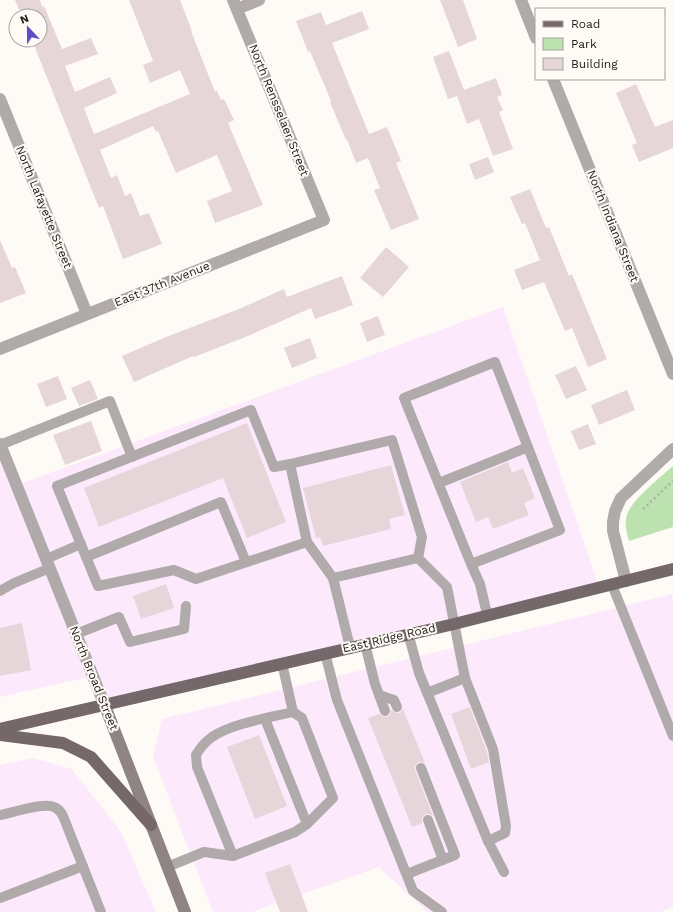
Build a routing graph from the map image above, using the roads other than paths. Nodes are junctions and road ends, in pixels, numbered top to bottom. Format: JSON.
{"nodes":[{"id":1,"x":259,"y":0,"type":"edge"},
{"id":2,"x":521,"y":0,"type":"edge"},
{"id":3,"x":235,"y":4,"type":"edge"},
{"id":4,"x":535,"y":35,"type":"edge"},
{"id":5,"x":553,"y":80,"type":"edge"},
{"id":6,"x":0,"y":99,"type":"edge"},
{"id":7,"x":324,"y":220,"type":"joint"},
{"id":8,"x":87,"y":314,"type":"junction"},
{"id":9,"x":0,"y":349,"type":"edge"},
{"id":10,"x":673,"y":374,"type":"edge"},
{"id":11,"x":0,"y":445,"type":"edge"},
{"id":12,"x":528,"y":447,"type":"junction"},
{"id":13,"x":673,"y":449,"type":"edge"},
{"id":14,"x":132,"y":456,"type":"junction"},
{"id":15,"x":290,"y":464,"type":"junction"},
{"id":16,"x":439,"y":483,"type":"junction"},
{"id":17,"x":307,"y":542,"type":"junction"},
{"id":18,"x":81,"y":544,"type":"junction"},
{"id":19,"x":86,"y":557,"type":"junction"},
{"id":20,"x":418,"y":558,"type":"junction"},
{"id":21,"x":246,"y":562,"type":"junction"},
{"id":22,"x":48,"y":563,"type":"junction"},
{"id":23,"x":472,"y":564,"type":"junction"},
{"id":24,"x":673,"y":569,"type":"edge"},
{"id":25,"x":333,"y":578,"type":"junction"},
{"id":26,"x":626,"y":581,"type":"junction"},
{"id":27,"x":612,"y":585,"type":"junction"},
{"id":28,"x":0,"y":591,"type":"edge"},
{"id":29,"x":186,"y":606,"type":"dead end"},
{"id":30,"x":487,"y":614,"type":"junction"},
{"id":31,"x":454,"y":624,"type":"junction"},
{"id":32,"x":408,"y":633,"type":"junction"},
{"id":33,"x":76,"y":634,"type":"junction"},
{"id":34,"x":365,"y":644,"type":"junction"},
{"id":35,"x":350,"y":647,"type":"junction"},
{"id":36,"x":325,"y":653,"type":"junction"},
{"id":37,"x":282,"y":663,"type":"junction"},
{"id":38,"x":465,"y":678,"type":"junction"},
{"id":39,"x":427,"y":693,"type":"junction"},
{"id":40,"x":379,"y":695,"type":"junction"},
{"id":41,"x":105,"y":706,"type":"junction"},
{"id":42,"x":397,"y":706,"type":"dead end"},
{"id":43,"x":385,"y":711,"type":"dead end"},
{"id":44,"x":293,"y":712,"type":"junction"},
{"id":45,"x":265,"y":719,"type":"junction"},
{"id":46,"x":0,"y":730,"type":"edge"},
{"id":47,"x":0,"y":735,"type":"edge"},
{"id":48,"x":673,"y":736,"type":"edge"},
{"id":49,"x":421,"y":768,"type":"dead end"},
{"id":50,"x":0,"y":816,"type":"edge"},
{"id":51,"x":428,"y":820,"type":"dead end"},
{"id":52,"x":307,"y":824,"type":"junction"},
{"id":53,"x":151,"y":825,"type":"junction"},
{"id":54,"x":488,"y":841,"type":"junction"},
{"id":55,"x":233,"y":856,"type":"junction"},
{"id":56,"x":443,"y":860,"type":"junction"},
{"id":57,"x":83,"y":866,"type":"junction"},
{"id":58,"x":168,"y":867,"type":"junction"},
{"id":59,"x":504,"y":872,"type":"dead end"},
{"id":60,"x":407,"y":874,"type":"junction"},
{"id":61,"x":0,"y":898,"type":"edge"},
{"id":62,"x":101,"y":912,"type":"edge"},
{"id":63,"x":185,"y":912,"type":"edge"},
{"id":64,"x":442,"y":912,"type":"edge"}],
"edges":[{"from":1,"to":3,"type":"street"},
{"from":2,"to":4,"type":"street"},
{"from":3,"to":7,"type":"street","name":"North Rensselaer Street"},
{"from":5,"to":10,"type":"street","name":"North Indiana Street"},
{"from":6,"to":8,"type":"street","name":"North Lafayette Street"},
{"from":7,"to":8,"type":"street","name":"East 37th Avenue"},
{"from":8,"to":9,"type":"street","name":"East 37th Avenue"},
{"from":11,"to":14,"type":"lane"},
{"from":11,"to":22,"type":"street","name":"North Broad Street"},
{"from":12,"to":16,"type":"lane"},
{"from":12,"to":16,"type":"lane"},
{"from":12,"to":23,"type":"lane"},
{"from":13,"to":26,"type":"street"},
{"from":14,"to":15,"type":"lane"},
{"from":14,"to":18,"type":"lane"},
{"from":15,"to":17,"type":"lane"},
{"from":15,"to":20,"type":"lane"},
{"from":16,"to":23,"type":"lane"},
{"from":17,"to":21,"type":"lane"},
{"from":17,"to":25,"type":"lane"},
{"from":18,"to":19,"type":"lane"},
{"from":18,"to":22,"type":"lane"},
{"from":19,"to":21,"type":"lane"},
{"from":19,"to":21,"type":"lane"},
{"from":20,"to":25,"type":"lane"},
{"from":20,"to":31,"type":"lane"},
{"from":22,"to":28,"type":"lane"},
{"from":22,"to":33,"type":"street","name":"North Broad Street"},
{"from":23,"to":30,"type":"lane"},
{"from":24,"to":26,"type":"main road","name":"East Ridge Road"},
{"from":25,"to":35,"type":"lane"},
{"from":26,"to":27,"type":"main road","name":"East Ridge Road"},
{"from":27,"to":30,"type":"main road","name":"East Ridge Road"},
{"from":27,"to":48,"type":"lane"},
{"from":29,"to":33,"type":"lane"},
{"from":30,"to":31,"type":"main road","name":"East Ridge Road"},
{"from":31,"to":32,"type":"main road","name":"East Ridge Road"},
{"from":31,"to":38,"type":"lane"},
{"from":32,"to":34,"type":"main road","name":"East Ridge Road"},
{"from":32,"to":39,"type":"lane"},
{"from":33,"to":41,"type":"street","name":"North Broad Street"},
{"from":34,"to":35,"type":"main road","name":"East Ridge Road"},
{"from":34,"to":40,"type":"lane"},
{"from":35,"to":36,"type":"main road","name":"East Ridge Road"},
{"from":36,"to":37,"type":"main road","name":"East Ridge Road"},
{"from":36,"to":60,"type":"lane"},
{"from":37,"to":41,"type":"main road","name":"East Ridge Road"},
{"from":37,"to":44,"type":"lane"},
{"from":38,"to":39,"type":"lane"},
{"from":38,"to":54,"type":"lane"},
{"from":39,"to":54,"type":"lane"},
{"from":40,"to":42,"type":"lane"},
{"from":40,"to":43,"type":"lane"},
{"from":41,"to":46,"type":"main road","name":"East Ridge Road"},
{"from":41,"to":53,"type":"street","name":"North Broad Street"},
{"from":44,"to":45,"type":"lane"},
{"from":44,"to":52,"type":"lane"},
{"from":45,"to":52,"type":"lane"},
{"from":45,"to":55,"type":"lane"},
{"from":47,"to":53,"type":"main road"},
{"from":49,"to":56,"type":"lane"},
{"from":50,"to":57,"type":"lane"},
{"from":51,"to":56,"type":"lane"},
{"from":52,"to":55,"type":"lane"},
{"from":53,"to":58,"type":"street","name":"North Broad Street"},
{"from":54,"to":59,"type":"lane"},
{"from":55,"to":58,"type":"lane"},
{"from":56,"to":60,"type":"lane"},
{"from":57,"to":61,"type":"lane"},
{"from":57,"to":62,"type":"lane"},
{"from":58,"to":63,"type":"street","name":"North Broad Street"},
{"from":60,"to":64,"type":"lane"}]}
